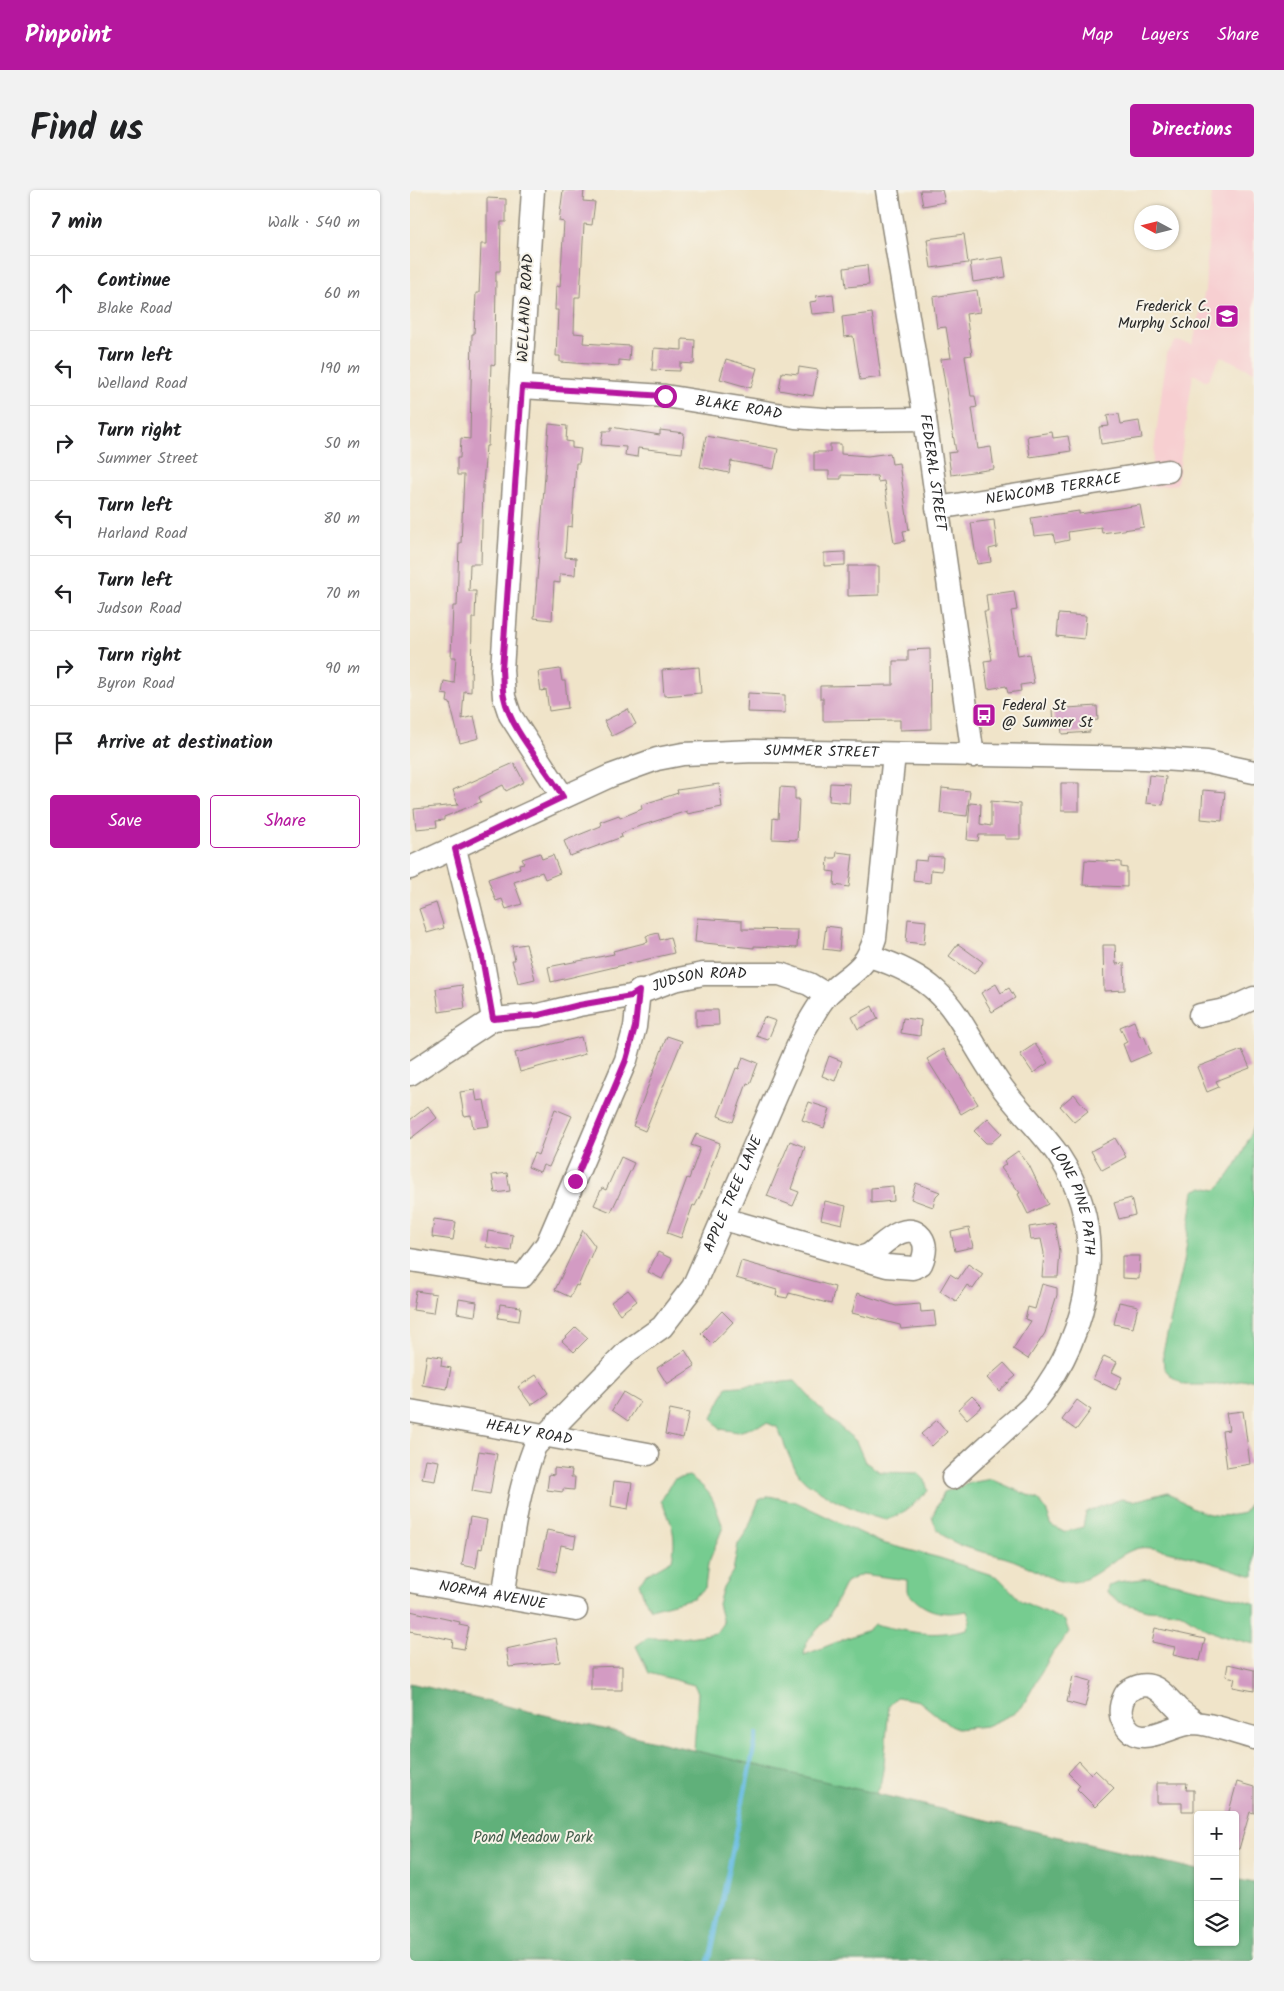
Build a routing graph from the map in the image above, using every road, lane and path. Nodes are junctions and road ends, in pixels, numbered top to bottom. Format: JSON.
{"nodes":[{"id":1,"x":534,"y":190,"type":"edge"},
{"id":2,"x":887,"y":190,"type":"edge"},
{"id":3,"x":522,"y":387,"type":"junction"},
{"id":4,"x":924,"y":419,"type":"junction"},
{"id":5,"x":1168,"y":471,"type":"dead end"},
{"id":6,"x":937,"y":508,"type":"junction"},
{"id":7,"x":894,"y":754,"type":"junction"},
{"id":8,"x":972,"y":756,"type":"junction"},
{"id":9,"x":1254,"y":772,"type":"edge"},
{"id":10,"x":563,"y":797,"type":"junction"},
{"id":11,"x":455,"y":849,"type":"junction"},
{"id":12,"x":410,"y":868,"type":"edge"},
{"id":13,"x":869,"y":956,"type":"junction"},
{"id":14,"x":639,"y":991,"type":"junction"},
{"id":15,"x":827,"y":995,"type":"junction"},
{"id":16,"x":1254,"y":998,"type":"edge"},
{"id":17,"x":1200,"y":1015,"type":"dead end"},
{"id":18,"x":493,"y":1019,"type":"junction"},
{"id":19,"x":410,"y":1074,"type":"edge"},
{"id":20,"x":724,"y":1219,"type":"junction"},
{"id":21,"x":859,"y":1258,"type":"dead end"},
{"id":22,"x":410,"y":1260,"type":"edge"},
{"id":23,"x":410,"y":1412,"type":"edge"},
{"id":24,"x":546,"y":1435,"type":"junction"},
{"id":25,"x":648,"y":1454,"type":"dead end"},
{"id":26,"x":953,"y":1478,"type":"dead end"},
{"id":27,"x":410,"y":1581,"type":"edge"},
{"id":28,"x":503,"y":1598,"type":"junction"},
{"id":29,"x":576,"y":1610,"type":"dead end"},
{"id":30,"x":1196,"y":1723,"type":"dead end"},
{"id":31,"x":1254,"y":1738,"type":"edge"}],
"edges":[{"from":1,"to":3,"type":"street","name":"WELLAND ROAD"},
{"from":2,"to":4,"type":"street","name":"FEDERAL STREET"},
{"from":3,"to":4,"type":"street","name":"BLAKE ROAD"},
{"from":3,"to":10,"type":"street","name":"WELLAND ROAD"},
{"from":4,"to":6,"type":"street","name":"FEDERAL STREET"},
{"from":5,"to":6,"type":"street","name":"NEWCOMB TERRACE"},
{"from":6,"to":8,"type":"street","name":"FEDERAL STREET"},
{"from":7,"to":8,"type":"street","name":"SUMMER STREET"},
{"from":7,"to":10,"type":"street","name":"SUMMER STREET"},
{"from":7,"to":13,"type":"street","name":"APPLE TREE LANE"},
{"from":8,"to":9,"type":"street","name":"SUMMER STREET"},
{"from":10,"to":11,"type":"street","name":"SUMMER STREET"},
{"from":11,"to":12,"type":"street","name":"SUMMER STREET"},
{"from":11,"to":18,"type":"street"},
{"from":13,"to":15,"type":"street","name":"APPLE TREE LANE"},
{"from":13,"to":26,"type":"street","name":"LONE PINE PATH"},
{"from":14,"to":15,"type":"street","name":"JUDSON ROAD"},
{"from":14,"to":18,"type":"street","name":"JUDSON ROAD"},
{"from":14,"to":22,"type":"street"},
{"from":15,"to":20,"type":"street","name":"APPLE TREE LANE"},
{"from":16,"to":17,"type":"street"},
{"from":18,"to":19,"type":"street","name":"JUDSON ROAD"},
{"from":20,"to":21,"type":"street"},
{"from":20,"to":24,"type":"street","name":"APPLE TREE LANE"},
{"from":23,"to":24,"type":"street","name":"HEALY ROAD"},
{"from":24,"to":25,"type":"street","name":"HEALY ROAD"},
{"from":24,"to":28,"type":"street","name":"APPLE TREE LANE"},
{"from":27,"to":28,"type":"street","name":"NORMA AVENUE"},
{"from":28,"to":29,"type":"street","name":"NORMA AVENUE"},
{"from":30,"to":31,"type":"street"}]}
